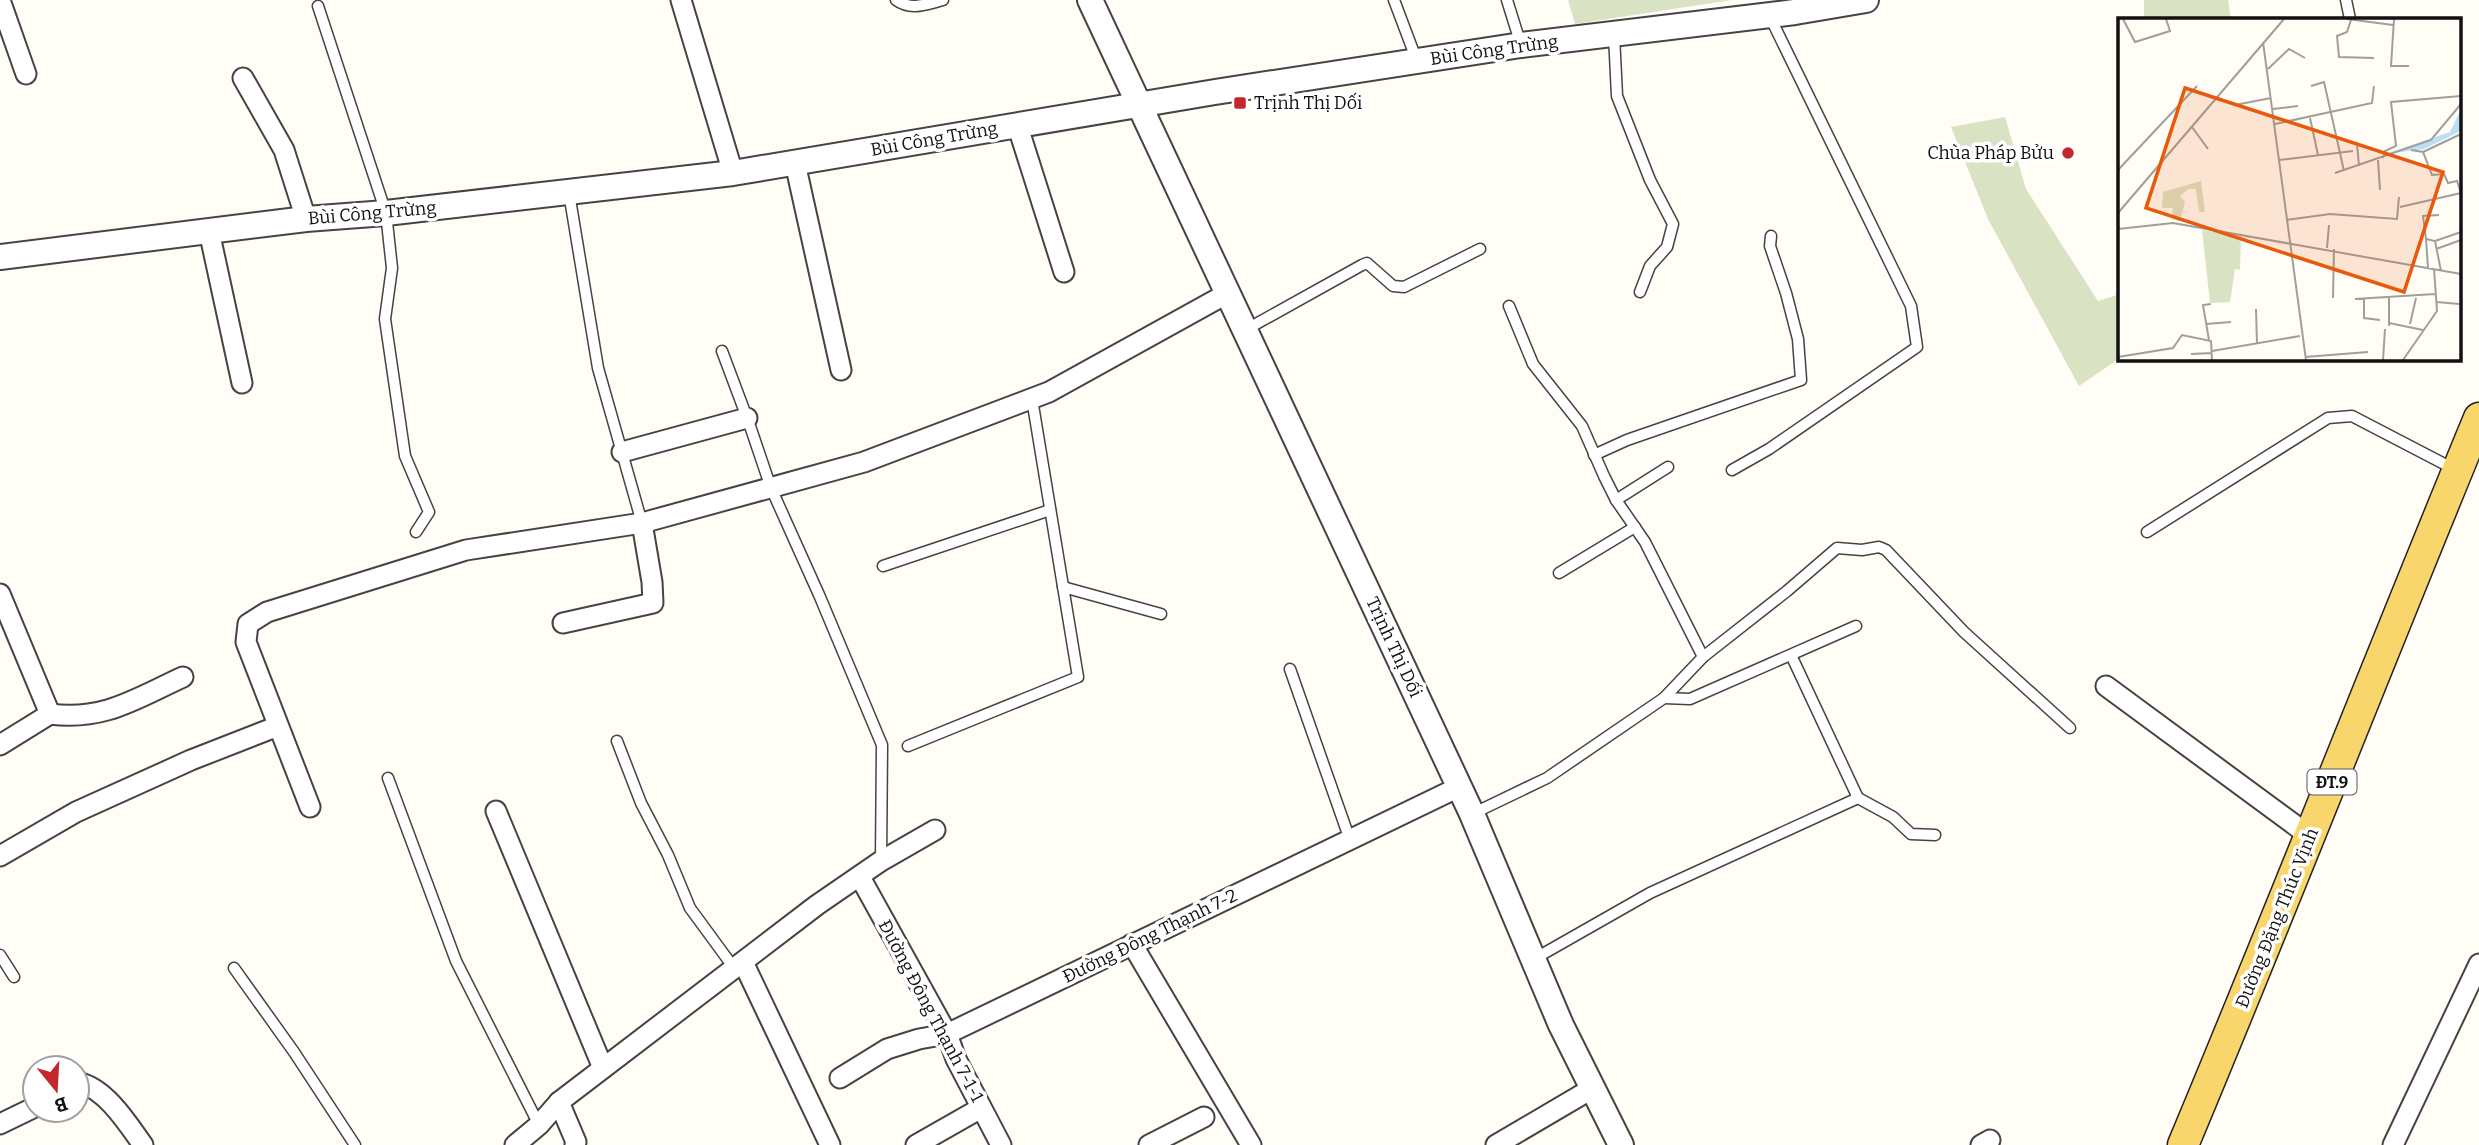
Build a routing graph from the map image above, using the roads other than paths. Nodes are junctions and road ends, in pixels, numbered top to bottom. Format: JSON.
{"nodes":[{"id":1,"x":1,"y":0,"type":"edge"},
{"id":2,"x":681,"y":0,"type":"edge"},
{"id":3,"x":896,"y":0,"type":"edge"},
{"id":4,"x":943,"y":0,"type":"edge"},
{"id":5,"x":1090,"y":0,"type":"edge"},
{"id":6,"x":1394,"y":0,"type":"edge"},
{"id":7,"x":1507,"y":0,"type":"edge"},
{"id":8,"x":1866,"y":0,"type":"edge"},
{"id":9,"x":2346,"y":0,"type":"edge"},
{"id":10,"x":318,"y":6,"type":"dead end"},
{"id":11,"x":1792,"y":6,"type":"edge"},
{"id":12,"x":1769,"y":15,"type":"junction"},
{"id":13,"x":2350,"y":18,"type":"edge"},
{"id":14,"x":1614,"y":34,"type":"junction"},
{"id":15,"x":1521,"y":46,"type":"junction"},
{"id":16,"x":1417,"y":61,"type":"junction"},
{"id":17,"x":26,"y":74,"type":"dead end"},
{"id":18,"x":243,"y":78,"type":"dead end"},
{"id":19,"x":1138,"y":104,"type":"junction"},
{"id":20,"x":1017,"y":124,"type":"junction"},
{"id":21,"x":795,"y":163,"type":"junction"},
{"id":22,"x":733,"y":173,"type":"junction"},
{"id":23,"x":569,"y":192,"type":"junction"},
{"id":24,"x":386,"y":213,"type":"junction"},
{"id":25,"x":306,"y":219,"type":"junction"},
{"id":26,"x":209,"y":232,"type":"junction"},
{"id":27,"x":1771,"y":236,"type":"dead end"},
{"id":28,"x":1480,"y":249,"type":"dead end"},
{"id":29,"x":0,"y":257,"type":"edge"},
{"id":30,"x":1064,"y":272,"type":"dead end"},
{"id":31,"x":1640,"y":292,"type":"dead end"},
{"id":32,"x":1228,"y":293,"type":"junction"},
{"id":33,"x":1509,"y":306,"type":"dead end"},
{"id":34,"x":1246,"y":329,"type":"junction"},
{"id":35,"x":722,"y":351,"type":"dead end"},
{"id":36,"x":841,"y":370,"type":"dead end"},
{"id":37,"x":242,"y":383,"type":"dead end"},
{"id":38,"x":1032,"y":398,"type":"junction"},
{"id":39,"x":747,"y":418,"type":"junction"},
{"id":40,"x":2479,"y":418,"type":"edge"},
{"id":41,"x":622,"y":452,"type":"junction"},
{"id":42,"x":1594,"y":455,"type":"junction"},
{"id":43,"x":2468,"y":465,"type":"edge"},
{"id":44,"x":1668,"y":467,"type":"dead end"},
{"id":45,"x":1732,"y":470,"type":"dead end"},
{"id":46,"x":771,"y":488,"type":"junction"},
{"id":47,"x":1616,"y":500,"type":"junction"},
{"id":48,"x":1050,"y":510,"type":"junction"},
{"id":49,"x":642,"y":523,"type":"junction"},
{"id":50,"x":1635,"y":527,"type":"junction"},
{"id":51,"x":416,"y":532,"type":"dead end"},
{"id":52,"x":2147,"y":533,"type":"dead end"},
{"id":53,"x":883,"y":566,"type":"dead end"},
{"id":54,"x":1559,"y":573,"type":"dead end"},
{"id":55,"x":1063,"y":587,"type":"junction"},
{"id":56,"x":0,"y":594,"type":"edge"},
{"id":57,"x":1161,"y":614,"type":"dead end"},
{"id":58,"x":563,"y":623,"type":"dead end"},
{"id":59,"x":1856,"y":626,"type":"dead end"},
{"id":60,"x":1791,"y":655,"type":"junction"},
{"id":61,"x":1703,"y":657,"type":"junction"},
{"id":62,"x":1290,"y":669,"type":"dead end"},
{"id":63,"x":183,"y":677,"type":"dead end"},
{"id":64,"x":2106,"y":686,"type":"dead end"},
{"id":65,"x":1664,"y":698,"type":"junction"},
{"id":66,"x":50,"y":714,"type":"junction"},
{"id":67,"x":278,"y":726,"type":"junction"},
{"id":68,"x":2070,"y":728,"type":"dead end"},
{"id":69,"x":617,"y":741,"type":"dead end"},
{"id":70,"x":0,"y":745,"type":"edge"},
{"id":71,"x":908,"y":746,"type":"dead end"},
{"id":72,"x":388,"y":778,"type":"dead end"},
{"id":73,"x":1459,"y":787,"type":"junction"},
{"id":74,"x":1858,"y":798,"type":"junction"},
{"id":75,"x":310,"y":807,"type":"dead end"},
{"id":76,"x":496,"y":811,"type":"dead end"},
{"id":77,"x":1472,"y":814,"type":"junction"},
{"id":78,"x":935,"y":830,"type":"dead end"},
{"id":79,"x":1935,"y":835,"type":"dead end"},
{"id":80,"x":2311,"y":837,"type":"junction"},
{"id":81,"x":1350,"y":841,"type":"junction"},
{"id":82,"x":0,"y":856,"type":"edge"},
{"id":83,"x":881,"y":861,"type":"junction"},
{"id":84,"x":860,"y":877,"type":"junction"},
{"id":85,"x":1132,"y":944,"type":"junction"},
{"id":86,"x":0,"y":956,"type":"edge"},
{"id":87,"x":1533,"y":960,"type":"junction"},
{"id":88,"x":2479,"y":964,"type":"edge"},
{"id":89,"x":738,"y":965,"type":"junction"},
{"id":90,"x":234,"y":968,"type":"dead end"},
{"id":91,"x":14,"y":978,"type":"dead end"},
{"id":92,"x":947,"y":1034,"type":"junction"},
{"id":93,"x":603,"y":1068,"type":"junction"},
{"id":94,"x":840,"y":1078,"type":"dead end"},
{"id":95,"x":91,"y":1086,"type":"edge"},
{"id":96,"x":1593,"y":1088,"type":"junction"},
{"id":97,"x":559,"y":1102,"type":"junction"},
{"id":98,"x":981,"y":1108,"type":"junction"},
{"id":99,"x":21,"y":1114,"type":"edge"},
{"id":100,"x":1204,"y":1117,"type":"dead end"},
{"id":101,"x":0,"y":1124,"type":"edge"},
{"id":102,"x":540,"y":1125,"type":"junction"},
{"id":103,"x":577,"y":1144,"type":"edge"},
{"id":104,"x":143,"y":1145,"type":"edge"},
{"id":105,"x":355,"y":1145,"type":"edge"},
{"id":106,"x":515,"y":1145,"type":"edge"},
{"id":107,"x":830,"y":1145,"type":"edge"},
{"id":108,"x":916,"y":1145,"type":"edge"},
{"id":109,"x":1001,"y":1145,"type":"edge"},
{"id":110,"x":1149,"y":1145,"type":"edge"},
{"id":111,"x":1251,"y":1145,"type":"edge"},
{"id":112,"x":1496,"y":1145,"type":"edge"},
{"id":113,"x":1621,"y":1145,"type":"edge"},
{"id":114,"x":2183,"y":1145,"type":"edge"},
{"id":115,"x":2202,"y":1145,"type":"edge"},
{"id":116,"x":2393,"y":1145,"type":"edge"}],
"edges":[{"from":1,"to":17,"type":"street"},
{"from":2,"to":22,"type":"street"},
{"from":3,"to":4,"type":"lane"},
{"from":5,"to":19,"type":"street","name":"Trịnh Thị Dối"},
{"from":6,"to":16,"type":"lane"},
{"from":7,"to":15,"type":"lane"},
{"from":8,"to":11,"type":"street","name":"Bùi Công Trừng"},
{"from":9,"to":13,"type":"lane"},
{"from":10,"to":24,"type":"lane"},
{"from":11,"to":12,"type":"street","name":"Bùi Công Trừng"},
{"from":12,"to":14,"type":"street","name":"Bùi Công Trừng"},
{"from":12,"to":45,"type":"lane"},
{"from":14,"to":15,"type":"street","name":"Bùi Công Trừng"},
{"from":14,"to":31,"type":"lane"},
{"from":15,"to":16,"type":"street","name":"Bùi Công Trừng"},
{"from":16,"to":19,"type":"street","name":"Bùi Công Trừng"},
{"from":18,"to":25,"type":"street"},
{"from":19,"to":20,"type":"street","name":"Bùi Công Trừng"},
{"from":19,"to":32,"type":"street","name":"Trịnh Thị Dối"},
{"from":20,"to":21,"type":"street","name":"Bùi Công Trừng"},
{"from":20,"to":30,"type":"street"},
{"from":21,"to":22,"type":"street","name":"Bùi Công Trừng"},
{"from":21,"to":36,"type":"street"},
{"from":22,"to":23,"type":"street","name":"Bùi Công Trừng"},
{"from":23,"to":24,"type":"street","name":"Bùi Công Trừng"},
{"from":23,"to":41,"type":"lane"},
{"from":24,"to":25,"type":"street","name":"Bùi Công Trừng"},
{"from":24,"to":51,"type":"lane"},
{"from":25,"to":26,"type":"street","name":"Bùi Công Trừng"},
{"from":26,"to":29,"type":"street","name":"Bùi Công Trừng"},
{"from":26,"to":37,"type":"street"},
{"from":27,"to":42,"type":"lane"},
{"from":28,"to":34,"type":"lane"},
{"from":32,"to":34,"type":"street","name":"Trịnh Thị Dối"},
{"from":32,"to":38,"type":"street"},
{"from":33,"to":42,"type":"lane"},
{"from":34,"to":73,"type":"street","name":"Trịnh Thị Dối"},
{"from":35,"to":39,"type":"lane"},
{"from":38,"to":46,"type":"street"},
{"from":38,"to":48,"type":"lane"},
{"from":39,"to":41,"type":"street"},
{"from":39,"to":46,"type":"lane"},
{"from":40,"to":43,"type":"main road","name":"Đường Đặng Thúc Vịnh","number":"ĐT.9"},
{"from":41,"to":49,"type":"lane"},
{"from":42,"to":47,"type":"lane"},
{"from":43,"to":52,"type":"lane"},
{"from":43,"to":80,"type":"main road","name":"Đường Đặng Thúc Vịnh","number":"ĐT.9"},
{"from":43,"to":115,"type":"main road","name":"Đường Đặng Thúc Vịnh","number":"ĐT.9"},
{"from":44,"to":47,"type":"lane"},
{"from":46,"to":49,"type":"street"},
{"from":46,"to":83,"type":"lane"},
{"from":47,"to":50,"type":"lane"},
{"from":48,"to":53,"type":"lane"},
{"from":48,"to":55,"type":"lane"},
{"from":49,"to":58,"type":"street"},
{"from":49,"to":67,"type":"street"},
{"from":50,"to":54,"type":"lane"},
{"from":50,"to":61,"type":"lane"},
{"from":55,"to":57,"type":"lane"},
{"from":55,"to":71,"type":"lane"},
{"from":56,"to":66,"type":"street"},
{"from":59,"to":60,"type":"lane"},
{"from":60,"to":65,"type":"lane"},
{"from":60,"to":74,"type":"lane"},
{"from":61,"to":65,"type":"lane"},
{"from":61,"to":68,"type":"lane"},
{"from":62,"to":81,"type":"lane"},
{"from":63,"to":66,"type":"street"},
{"from":64,"to":80,"type":"street"},
{"from":65,"to":77,"type":"lane"},
{"from":66,"to":70,"type":"street"},
{"from":67,"to":75,"type":"street"},
{"from":67,"to":82,"type":"street"},
{"from":69,"to":89,"type":"lane"},
{"from":72,"to":102,"type":"lane"},
{"from":73,"to":77,"type":"street","name":"Trịnh Thị Dối"},
{"from":73,"to":81,"type":"street","name":"Đường Đông Thạnh 7-2"},
{"from":74,"to":79,"type":"lane"},
{"from":74,"to":87,"type":"lane"},
{"from":76,"to":93,"type":"street"},
{"from":77,"to":87,"type":"street","name":"Trịnh Thị Dối"},
{"from":78,"to":83,"type":"street"},
{"from":80,"to":114,"type":"main road","name":"Đường Đặng Thúc Vịnh","number":"ĐT.9"},
{"from":81,"to":85,"type":"street","name":"Đường Đông Thạnh 7-2"},
{"from":83,"to":84,"type":"street"},
{"from":84,"to":89,"type":"street"},
{"from":84,"to":92,"type":"street","name":"Đường Đông Thạnh 7-1-1"},
{"from":85,"to":92,"type":"street","name":"Đường Đông Thạnh 7-2"},
{"from":85,"to":111,"type":"street"},
{"from":86,"to":91,"type":"lane"},
{"from":87,"to":96,"type":"street","name":"Trịnh Thị Dối"},
{"from":88,"to":116,"type":"street"},
{"from":89,"to":93,"type":"street"},
{"from":89,"to":107,"type":"street"},
{"from":90,"to":105,"type":"lane"},
{"from":92,"to":94,"type":"street","name":"Đường Đông Thạnh 7-2"},
{"from":92,"to":98,"type":"street","name":"Đường Đông Thạnh 7-1-1"},
{"from":93,"to":97,"type":"street"},
{"from":95,"to":104,"type":"street"},
{"from":96,"to":112,"type":"street"},
{"from":96,"to":113,"type":"street","name":"Trịnh Thị Dối"},
{"from":97,"to":102,"type":"street"},
{"from":97,"to":103,"type":"street"},
{"from":98,"to":108,"type":"street"},
{"from":98,"to":109,"type":"street","name":"Đường Đông Thạnh 7-1-1"},
{"from":99,"to":101,"type":"street"},
{"from":100,"to":110,"type":"street"},
{"from":102,"to":106,"type":"street"}]}
